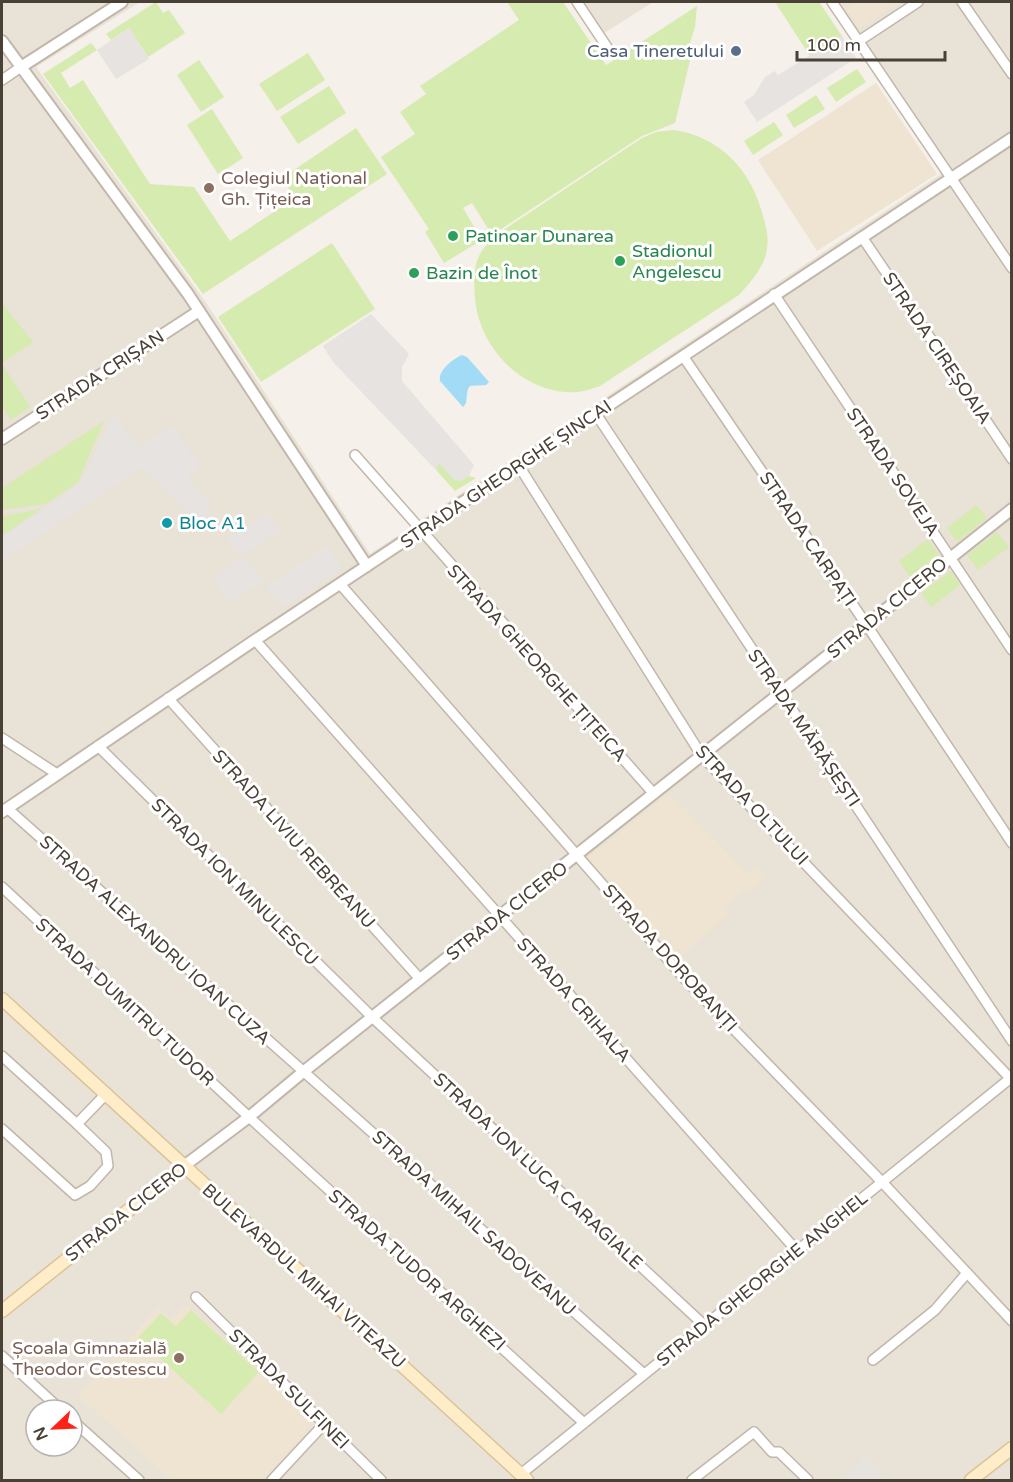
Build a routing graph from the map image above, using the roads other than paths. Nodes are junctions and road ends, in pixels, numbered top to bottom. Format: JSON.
{"nodes":[{"id":1,"x":122,"y":2,"type":"edge"},
{"id":2,"x":577,"y":2,"type":"edge"},
{"id":3,"x":832,"y":2,"type":"edge"},
{"id":4,"x":918,"y":2,"type":"edge"},
{"id":5,"x":962,"y":2,"type":"edge"},
{"id":6,"x":2,"y":41,"type":"edge"},
{"id":7,"x":859,"y":41,"type":"junction"},
{"id":8,"x":607,"y":47,"type":"dead end"},
{"id":9,"x":21,"y":67,"type":"junction"},
{"id":10,"x":1011,"y":74,"type":"edge"},
{"id":11,"x":2,"y":80,"type":"edge"},
{"id":12,"x":1011,"y":138,"type":"edge"},
{"id":13,"x":951,"y":178,"type":"junction"},
{"id":14,"x":862,"y":237,"type":"junction"},
{"id":15,"x":1011,"y":268,"type":"edge"},
{"id":16,"x":774,"y":294,"type":"junction"},
{"id":17,"x":199,"y":311,"type":"junction"},
{"id":18,"x":683,"y":356,"type":"junction"},
{"id":19,"x":596,"y":414,"type":"junction"},
{"id":20,"x":2,"y":439,"type":"edge"},
{"id":21,"x":355,"y":455,"type":"dead end"},
{"id":22,"x":1011,"y":459,"type":"edge"},
{"id":23,"x":519,"y":466,"type":"junction"},
{"id":24,"x":1011,"y":509,"type":"edge"},
{"id":25,"x":421,"y":531,"type":"junction"},
{"id":26,"x":950,"y":558,"type":"junction"},
{"id":27,"x":367,"y":566,"type":"junction"},
{"id":28,"x":340,"y":584,"type":"junction"},
{"id":29,"x":866,"y":624,"type":"junction"},
{"id":30,"x":255,"y":640,"type":"junction"},
{"id":31,"x":1011,"y":650,"type":"edge"},
{"id":32,"x":780,"y":693,"type":"junction"},
{"id":33,"x":168,"y":698,"type":"junction"},
{"id":34,"x":2,"y":738,"type":"edge"},
{"id":35,"x":98,"y":746,"type":"junction"},
{"id":36,"x":702,"y":756,"type":"junction"},
{"id":37,"x":57,"y":774,"type":"junction"},
{"id":38,"x":654,"y":794,"type":"junction"},
{"id":39,"x":4,"y":810,"type":"edge"},
{"id":40,"x":1011,"y":843,"type":"edge"},
{"id":41,"x":578,"y":855,"type":"junction"},
{"id":42,"x":2,"y":887,"type":"edge"},
{"id":43,"x":500,"y":916,"type":"junction"},
{"id":44,"x":420,"y":979,"type":"junction"},
{"id":45,"x":2,"y":999,"type":"edge"},
{"id":46,"x":372,"y":1017,"type":"junction"},
{"id":47,"x":1011,"y":1041,"type":"edge"},
{"id":48,"x":2,"y":1056,"type":"edge"},
{"id":49,"x":303,"y":1071,"type":"junction"},
{"id":50,"x":1011,"y":1077,"type":"edge"},
{"id":51,"x":105,"y":1095,"type":"junction"},
{"id":52,"x":249,"y":1117,"type":"junction"},
{"id":53,"x":77,"y":1124,"type":"junction"},
{"id":54,"x":2,"y":1129,"type":"edge"},
{"id":55,"x":184,"y":1166,"type":"junction"},
{"id":56,"x":882,"y":1182,"type":"junction"},
{"id":57,"x":797,"y":1251,"type":"junction"},
{"id":58,"x":967,"y":1274,"type":"junction"},
{"id":59,"x":196,"y":1297,"type":"dead end"},
{"id":60,"x":2,"y":1311,"type":"edge"},
{"id":61,"x":1011,"y":1321,"type":"edge"},
{"id":62,"x":704,"y":1325,"type":"junction"},
{"id":63,"x":2,"y":1356,"type":"edge"},
{"id":64,"x":873,"y":1360,"type":"dead end"},
{"id":65,"x":644,"y":1374,"type":"junction"},
{"id":66,"x":48,"y":1398,"type":"edge"},
{"id":67,"x":584,"y":1423,"type":"junction"},
{"id":68,"x":324,"y":1424,"type":"junction"},
{"id":69,"x":84,"y":1431,"type":"edge"},
{"id":70,"x":1011,"y":1448,"type":"edge"},
{"id":71,"x":520,"y":1478,"type":"edge"},
{"id":72,"x":139,"y":1480,"type":"edge"},
{"id":73,"x":272,"y":1480,"type":"edge"},
{"id":74,"x":381,"y":1480,"type":"edge"},
{"id":75,"x":692,"y":1480,"type":"edge"},
{"id":76,"x":808,"y":1480,"type":"edge"},
{"id":77,"x":971,"y":1480,"type":"edge"}],
"edges":[{"from":1,"to":9,"type":"street"},
{"from":2,"to":8,"type":"street"},
{"from":3,"to":7,"type":"street"},
{"from":4,"to":7,"type":"street"},
{"from":5,"to":10,"type":"street"},
{"from":6,"to":9,"type":"street"},
{"from":7,"to":13,"type":"street"},
{"from":9,"to":11,"type":"street"},
{"from":9,"to":17,"type":"street"},
{"from":12,"to":13,"type":"street","name":"STRADA GHEORGHE ȘINCAI"},
{"from":13,"to":14,"type":"street","name":"STRADA GHEORGHE ȘINCAI"},
{"from":13,"to":15,"type":"street"},
{"from":14,"to":16,"type":"street","name":"STRADA GHEORGHE ȘINCAI"},
{"from":14,"to":22,"type":"street","name":"STRADA CIREȘOAIA"},
{"from":16,"to":18,"type":"street","name":"STRADA GHEORGHE ȘINCAI"},
{"from":16,"to":26,"type":"street","name":"STRADA SOVEJA"},
{"from":17,"to":20,"type":"street","name":"STRADA CRIȘAN"},
{"from":17,"to":27,"type":"street"},
{"from":18,"to":19,"type":"street","name":"STRADA GHEORGHE ȘINCAI"},
{"from":18,"to":29,"type":"street","name":"STRADA CARPAȚI"},
{"from":19,"to":23,"type":"street","name":"STRADA GHEORGHE ȘINCAI"},
{"from":19,"to":32,"type":"street","name":"STRADA MĂRĂȘEȘTI"},
{"from":21,"to":25,"type":"street","name":"STRADA GHEORGHE ȚIȚEICA"},
{"from":23,"to":25,"type":"street","name":"STRADA GHEORGHE ȘINCAI"},
{"from":23,"to":36,"type":"street","name":"STRADA OLTULUI"},
{"from":24,"to":26,"type":"street","name":"STRADA CICERO"},
{"from":25,"to":27,"type":"street","name":"STRADA GHEORGHE ȘINCAI"},
{"from":25,"to":38,"type":"street","name":"STRADA GHEORGHE ȚIȚEICA"},
{"from":26,"to":29,"type":"street","name":"STRADA CICERO"},
{"from":26,"to":31,"type":"street","name":"STRADA SOVEJA"},
{"from":27,"to":28,"type":"street","name":"STRADA GHEORGHE ȘINCAI"},
{"from":28,"to":30,"type":"street","name":"STRADA GHEORGHE ȘINCAI"},
{"from":28,"to":41,"type":"street","name":"STRADA DOROBANȚI"},
{"from":29,"to":32,"type":"street","name":"STRADA CICERO"},
{"from":29,"to":40,"type":"street","name":"STRADA CARPAȚI"},
{"from":30,"to":33,"type":"street","name":"STRADA GHEORGHE ȘINCAI"},
{"from":30,"to":43,"type":"street","name":"STRADA CRIHALA"},
{"from":32,"to":36,"type":"street","name":"STRADA CICERO"},
{"from":32,"to":47,"type":"street","name":"STRADA MĂRĂȘEȘTI"},
{"from":33,"to":35,"type":"street","name":"STRADA GHEORGHE ȘINCAI"},
{"from":33,"to":44,"type":"street","name":"STRADA LIVIU REBREANU"},
{"from":34,"to":37,"type":"street"},
{"from":35,"to":37,"type":"street","name":"STRADA GHEORGHE ȘINCAI"},
{"from":35,"to":46,"type":"street","name":"STRADA ION MINULESCU"},
{"from":36,"to":38,"type":"street","name":"STRADA CICERO"},
{"from":36,"to":50,"type":"street","name":"STRADA OLTULUI"},
{"from":37,"to":39,"type":"street","name":"STRADA GHEORGHE ȘINCAI"},
{"from":38,"to":41,"type":"street","name":"STRADA CICERO"},
{"from":39,"to":49,"type":"street","name":"STRADA ALEXANDRU IOAN CUZA"},
{"from":41,"to":43,"type":"street","name":"STRADA CICERO"},
{"from":41,"to":56,"type":"street","name":"STRADA DOROBANȚI"},
{"from":42,"to":52,"type":"street","name":"STRADA DUMITRU TUDOR"},
{"from":43,"to":44,"type":"street","name":"STRADA CICERO"},
{"from":43,"to":57,"type":"street","name":"STRADA CRIHALA"},
{"from":44,"to":46,"type":"street","name":"STRADA CICERO"},
{"from":45,"to":51,"type":"main road","name":"BULEVARDUL MIHAI VITEAZU"},
{"from":46,"to":49,"type":"street","name":"STRADA CICERO"},
{"from":46,"to":62,"type":"street","name":"STRADA ION LUCA CARAGIALE"},
{"from":48,"to":53,"type":"street"},
{"from":49,"to":52,"type":"street","name":"STRADA CICERO"},
{"from":49,"to":65,"type":"street","name":"STRADA MIHAIL SADOVEANU"},
{"from":50,"to":56,"type":"street","name":"STRADA GHEORGHE ANGHEL"},
{"from":51,"to":53,"type":"street"},
{"from":51,"to":55,"type":"main road","name":"BULEVARDUL MIHAI VITEAZU"},
{"from":52,"to":55,"type":"street","name":"STRADA CICERO"},
{"from":52,"to":67,"type":"street","name":"STRADA TUDOR ARGHEZI"},
{"from":53,"to":54,"type":"street"},
{"from":55,"to":60,"type":"main road","name":"STRADA CICERO"},
{"from":55,"to":71,"type":"main road","name":"BULEVARDUL MIHAI VITEAZU"},
{"from":56,"to":57,"type":"street","name":"STRADA GHEORGHE ANGHEL"},
{"from":56,"to":58,"type":"street","name":"STRADA DOROBANȚI"},
{"from":57,"to":62,"type":"street","name":"STRADA GHEORGHE ANGHEL"},
{"from":58,"to":61,"type":"street","name":"STRADA DOROBANȚI"},
{"from":58,"to":64,"type":"street"},
{"from":59,"to":68,"type":"street","name":"STRADA SULFINEI"},
{"from":62,"to":65,"type":"street","name":"STRADA GHEORGHE ANGHEL"},
{"from":63,"to":66,"type":"street"},
{"from":65,"to":67,"type":"street","name":"STRADA GHEORGHE ANGHEL"},
{"from":67,"to":71,"type":"street","name":"STRADA GHEORGHE ANGHEL"},
{"from":68,"to":73,"type":"street"},
{"from":68,"to":74,"type":"street","name":"STRADA SULFINEI"},
{"from":69,"to":72,"type":"street"},
{"from":70,"to":77,"type":"main road"},
{"from":75,"to":76,"type":"street"}]}
